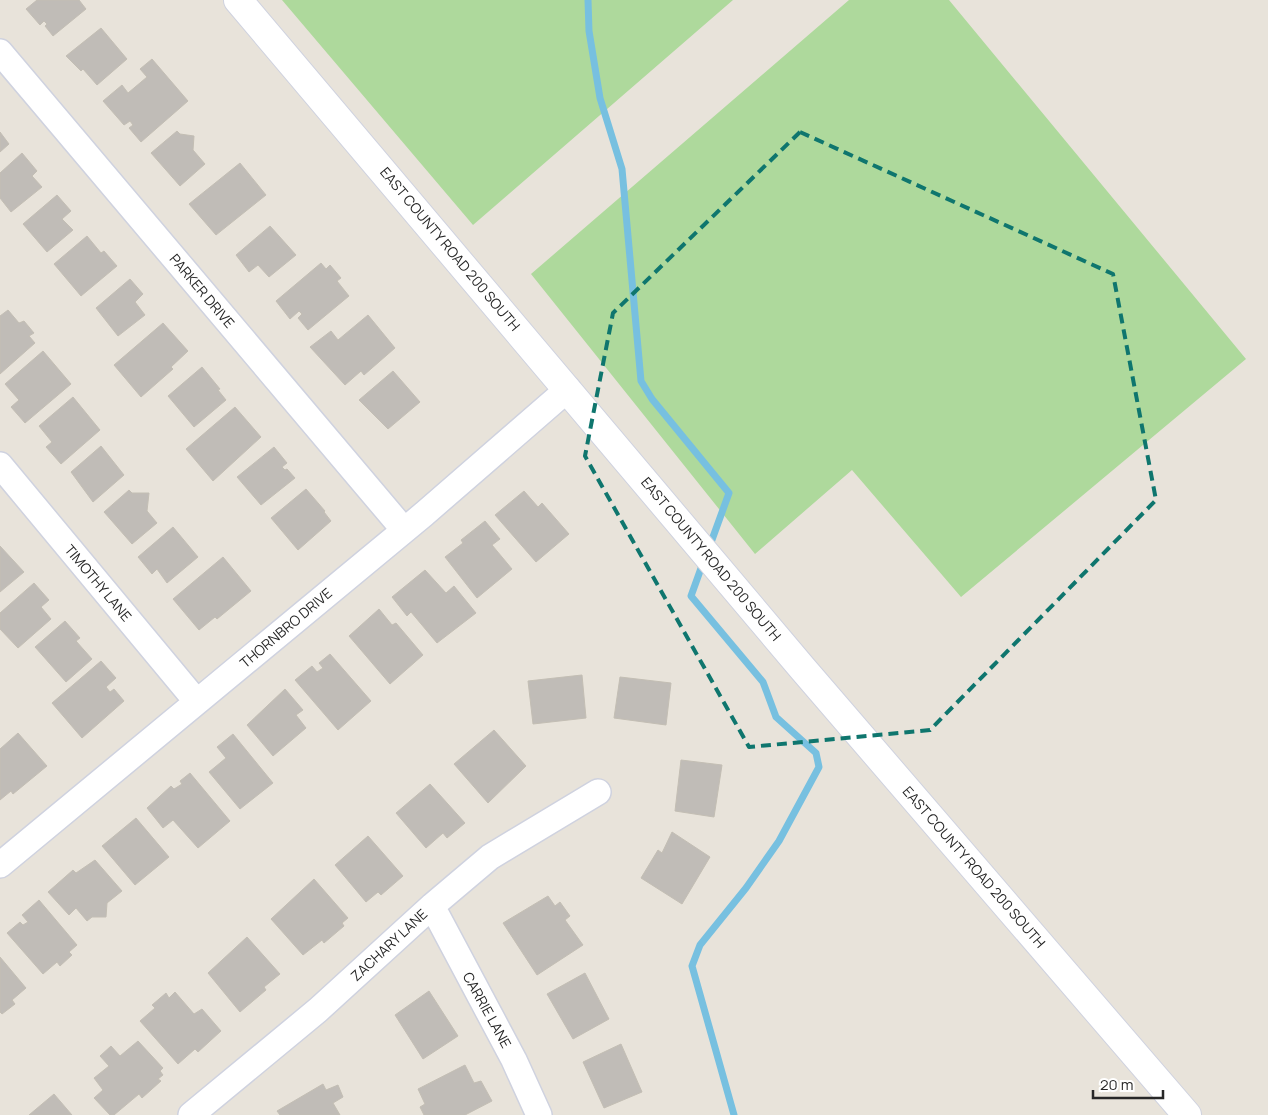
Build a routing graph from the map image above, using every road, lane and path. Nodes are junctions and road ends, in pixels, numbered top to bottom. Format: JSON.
{"nodes":[{"id":1,"x":238,"y":0,"type":"edge"},
{"id":2,"x":0,"y":52,"type":"edge"},
{"id":3,"x":568,"y":389,"type":"junction"},
{"id":4,"x":0,"y":465,"type":"edge"},
{"id":5,"x":404,"y":530,"type":"junction"},
{"id":6,"x":197,"y":702,"type":"junction"},
{"id":7,"x":598,"y":792,"type":"dead end"},
{"id":8,"x":0,"y":865,"type":"edge"},
{"id":9,"x":432,"y":906,"type":"junction"},
{"id":10,"x":201,"y":1112,"type":"edge"},
{"id":11,"x":539,"y":1115,"type":"edge"},
{"id":12,"x":1187,"y":1115,"type":"edge"}],
"edges":[{"from":1,"to":3,"type":"street","name":"EAST COUNTY ROAD 200 SOUTH"},
{"from":2,"to":5,"type":"street","name":"PARKER DRIVE"},
{"from":3,"to":5,"type":"street","name":"THORNBRO DRIVE"},
{"from":3,"to":12,"type":"street","name":"EAST COUNTY ROAD 200 SOUTH"},
{"from":4,"to":6,"type":"street","name":"TIMOTHY LANE"},
{"from":5,"to":6,"type":"street","name":"THORNBRO DRIVE"},
{"from":6,"to":8,"type":"street","name":"THORNBRO DRIVE"},
{"from":7,"to":9,"type":"street","name":"ZACHARY LANE"},
{"from":9,"to":10,"type":"street","name":"ZACHARY LANE"},
{"from":9,"to":11,"type":"street","name":"CARRIE LANE"}]}
